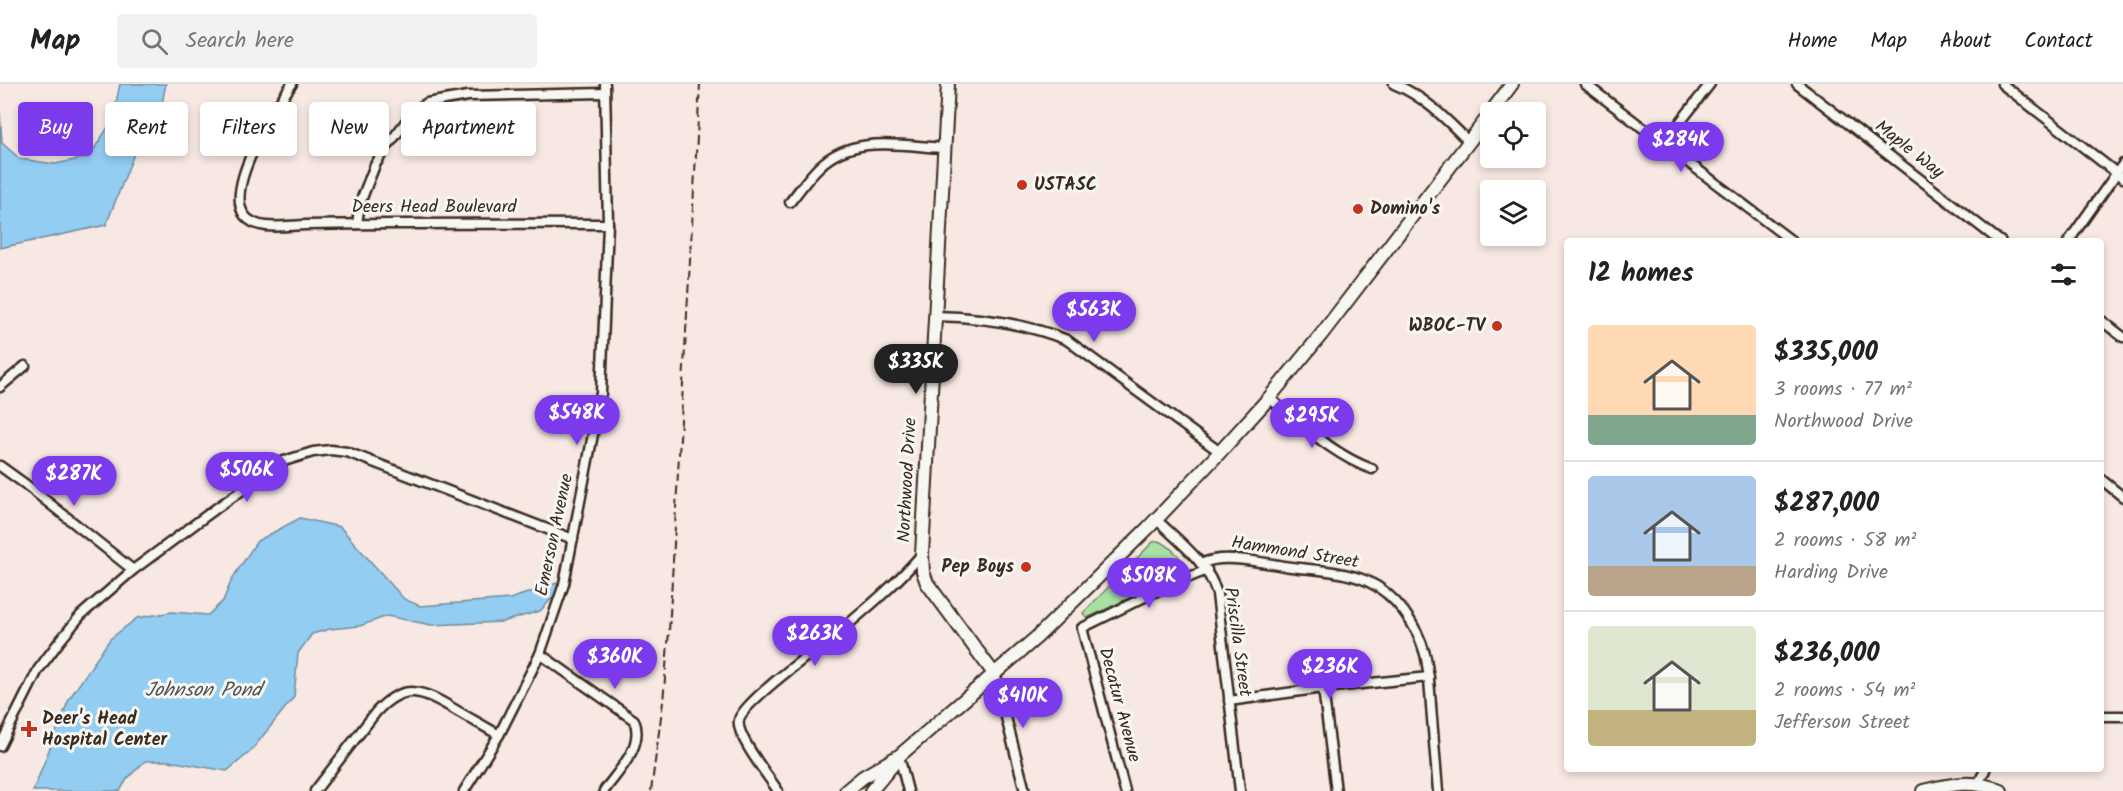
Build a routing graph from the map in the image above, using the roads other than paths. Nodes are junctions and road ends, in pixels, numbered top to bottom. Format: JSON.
{"nodes":[{"id":1,"x":292,"y":84,"type":"edge"},
{"id":2,"x":948,"y":84,"type":"edge"},
{"id":3,"x":1394,"y":84,"type":"edge"},
{"id":4,"x":1512,"y":84,"type":"edge"},
{"id":5,"x":1585,"y":84,"type":"edge"},
{"id":6,"x":1710,"y":84,"type":"edge"},
{"id":7,"x":1797,"y":84,"type":"edge"},
{"id":8,"x":2002,"y":84,"type":"edge"},
{"id":9,"x":605,"y":88,"type":"edge"},
{"id":10,"x":1499,"y":102,"type":"edge"},
{"id":11,"x":1480,"y":128,"type":"edge"},
{"id":12,"x":1469,"y":142,"type":"junction"},
{"id":13,"x":1664,"y":143,"type":"junction"},
{"id":14,"x":944,"y":148,"type":"junction"},
{"id":15,"x":2123,"y":164,"type":"edge"},
{"id":16,"x":2120,"y":175,"type":"edge"},
{"id":17,"x":790,"y":202,"type":"dead end"},
{"id":18,"x":357,"y":224,"type":"junction"},
{"id":19,"x":608,"y":224,"type":"junction"},
{"id":20,"x":1788,"y":238,"type":"edge"},
{"id":21,"x":1996,"y":238,"type":"edge"},
{"id":22,"x":2071,"y":238,"type":"edge"},
{"id":23,"x":935,"y":316,"type":"junction"},
{"id":24,"x":2104,"y":323,"type":"edge"},
{"id":25,"x":2123,"y":338,"type":"edge"},
{"id":26,"x":25,"y":366,"type":"dead end"},
{"id":27,"x":0,"y":387,"type":"edge"},
{"id":28,"x":1269,"y":398,"type":"junction"},
{"id":29,"x":1220,"y":452,"type":"junction"},
{"id":30,"x":0,"y":466,"type":"edge"},
{"id":31,"x":1372,"y":469,"type":"dead end"},
{"id":32,"x":2104,"y":482,"type":"edge"},
{"id":33,"x":2123,"y":497,"type":"edge"},
{"id":34,"x":1156,"y":519,"type":"junction"},
{"id":35,"x":573,"y":539,"type":"junction"},
{"id":36,"x":922,"y":554,"type":"junction"},
{"id":37,"x":1204,"y":567,"type":"junction"},
{"id":38,"x":133,"y":570,"type":"junction"},
{"id":39,"x":1082,"y":628,"type":"joint"},
{"id":40,"x":540,"y":654,"type":"junction"},
{"id":41,"x":995,"y":675,"type":"junction"},
{"id":42,"x":1429,"y":677,"type":"junction"},
{"id":43,"x":1323,"y":688,"type":"junction"},
{"id":44,"x":1229,"y":700,"type":"junction"},
{"id":45,"x":2104,"y":716,"type":"edge"},
{"id":46,"x":2123,"y":716,"type":"edge"},
{"id":47,"x":499,"y":735,"type":"junction"},
{"id":48,"x":0,"y":746,"type":"edge"},
{"id":49,"x":899,"y":756,"type":"junction"},
{"id":50,"x":1984,"y":772,"type":"edge"},
{"id":51,"x":1978,"y":784,"type":"junction"},
{"id":52,"x":319,"y":790,"type":"edge"},
{"id":53,"x":464,"y":791,"type":"edge"},
{"id":54,"x":604,"y":791,"type":"edge"},
{"id":55,"x":778,"y":791,"type":"edge"},
{"id":56,"x":846,"y":791,"type":"edge"},
{"id":57,"x":871,"y":791,"type":"edge"},
{"id":58,"x":908,"y":791,"type":"edge"},
{"id":59,"x":1025,"y":791,"type":"edge"},
{"id":60,"x":1125,"y":791,"type":"edge"},
{"id":61,"x":1240,"y":791,"type":"edge"},
{"id":62,"x":1336,"y":791,"type":"edge"},
{"id":63,"x":1438,"y":791,"type":"edge"},
{"id":64,"x":1923,"y":791,"type":"edge"},
{"id":65,"x":2001,"y":791,"type":"edge"}],
"edges":[{"from":1,"to":18,"type":"street","name":"Deers Head Boulevard"},
{"from":2,"to":14,"type":"main road","name":"Northwood Drive"},
{"from":3,"to":12,"type":"street"},
{"from":4,"to":10,"type":"main road"},
{"from":5,"to":13,"type":"street"},
{"from":6,"to":13,"type":"street"},
{"from":7,"to":21,"type":"street","name":"Maple Way"},
{"from":8,"to":16,"type":"street"},
{"from":9,"to":18,"type":"street"},
{"from":9,"to":19,"type":"street","name":"Emerson Avenue"},
{"from":11,"to":12,"type":"main road"},
{"from":12,"to":28,"type":"main road"},
{"from":13,"to":20,"type":"street"},
{"from":14,"to":17,"type":"street"},
{"from":14,"to":23,"type":"main road","name":"Northwood Drive"},
{"from":15,"to":16,"type":"street"},
{"from":16,"to":22,"type":"street"},
{"from":18,"to":19,"type":"street","name":"Deers Head Boulevard"},
{"from":19,"to":35,"type":"street","name":"Emerson Avenue"},
{"from":23,"to":29,"type":"street"},
{"from":23,"to":36,"type":"main road","name":"Northwood Drive"},
{"from":24,"to":25,"type":"street"},
{"from":26,"to":27,"type":"street"},
{"from":28,"to":29,"type":"main road"},
{"from":28,"to":31,"type":"street"},
{"from":29,"to":34,"type":"main road"},
{"from":30,"to":38,"type":"street"},
{"from":32,"to":33,"type":"street"},
{"from":34,"to":37,"type":"street","name":"Priscilla Street"},
{"from":34,"to":41,"type":"main road"},
{"from":35,"to":38,"type":"street"},
{"from":35,"to":40,"type":"street","name":"Emerson Avenue"},
{"from":36,"to":41,"type":"main road","name":"Northwood Drive"},
{"from":36,"to":55,"type":"street"},
{"from":37,"to":39,"type":"street","name":"Hammond Street"},
{"from":37,"to":42,"type":"street","name":"Hammond Street"},
{"from":37,"to":44,"type":"street","name":"Priscilla Street"},
{"from":38,"to":48,"type":"street"},
{"from":39,"to":60,"type":"street","name":"Decatur Avenue"},
{"from":40,"to":47,"type":"street","name":"Emerson Avenue"},
{"from":40,"to":54,"type":"street"},
{"from":41,"to":49,"type":"main road"},
{"from":41,"to":59,"type":"street"},
{"from":42,"to":43,"type":"street"},
{"from":42,"to":63,"type":"street","name":"Hammond Street"},
{"from":43,"to":44,"type":"street"},
{"from":43,"to":62,"type":"street"},
{"from":44,"to":61,"type":"street","name":"Priscilla Street"},
{"from":45,"to":46,"type":"street"},
{"from":47,"to":52,"type":"street"},
{"from":47,"to":53,"type":"street","name":"Emerson Avenue"},
{"from":49,"to":56,"type":"main road"},
{"from":49,"to":57,"type":"main road"},
{"from":49,"to":58,"type":"street"},
{"from":50,"to":51,"type":"street"},
{"from":51,"to":64,"type":"main road"},
{"from":51,"to":65,"type":"main road"}]}
